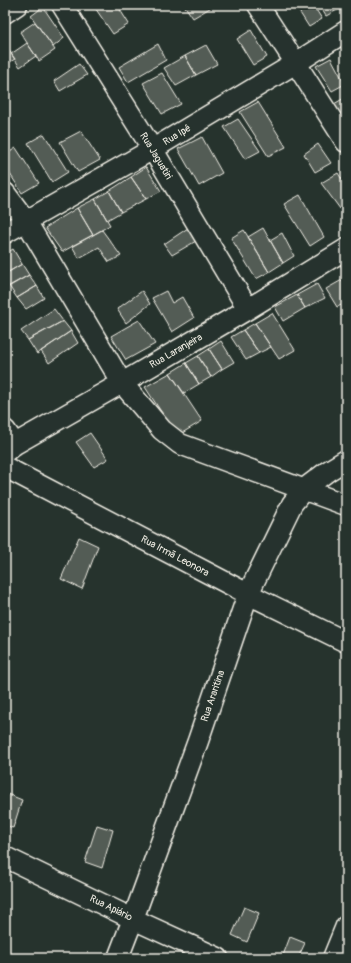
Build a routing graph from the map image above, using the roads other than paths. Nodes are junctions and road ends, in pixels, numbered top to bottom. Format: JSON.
{"nodes":[{"id":1,"x":17,"y":5,"type":"edge"},
{"id":2,"x":62,"y":5,"type":"edge"},
{"id":3,"x":258,"y":5,"type":"edge"},
{"id":4,"x":5,"y":13,"type":"edge"},
{"id":5,"x":346,"y":31,"type":"edge"},
{"id":6,"x":296,"y":63,"type":"junction"},
{"id":7,"x":346,"y":142,"type":"edge"},
{"id":8,"x":152,"y":149,"type":"junction"},
{"id":9,"x":5,"y":193,"type":"edge"},
{"id":10,"x":26,"y":221,"type":"junction"},
{"id":11,"x":5,"y":233,"type":"edge"},
{"id":12,"x":346,"y":249,"type":"edge"},
{"id":13,"x":248,"y":309,"type":"junction"},
{"id":14,"x":122,"y":383,"type":"junction"},
{"id":15,"x":8,"y":442,"type":"edge"},
{"id":16,"x":346,"y":460,"type":"edge"},
{"id":17,"x":5,"y":467,"type":"edge"},
{"id":18,"x":304,"y":489,"type":"junction"},
{"id":19,"x":346,"y":505,"type":"edge"},
{"id":20,"x":248,"y":594,"type":"junction"},
{"id":21,"x":346,"y":642,"type":"edge"},
{"id":22,"x":5,"y":857,"type":"edge"},
{"id":23,"x":133,"y":919,"type":"junction"},
{"id":24,"x":346,"y":926,"type":"edge"},
{"id":25,"x":118,"y":958,"type":"edge"},
{"id":26,"x":218,"y":958,"type":"edge"},
{"id":27,"x":333,"y":958,"type":"edge"}],
"edges":[{"from":1,"to":4,"type":"street"},
{"from":2,"to":8,"type":"street","name":"Rua Jaguatiri"},
{"from":3,"to":6,"type":"street"},
{"from":5,"to":6,"type":"street","name":"Rua Ipê"},
{"from":6,"to":7,"type":"street"},
{"from":6,"to":8,"type":"street","name":"Rua Ipê"},
{"from":8,"to":10,"type":"street","name":"Rua Ipê"},
{"from":8,"to":13,"type":"street","name":"Rua Jaguatiri"},
{"from":9,"to":10,"type":"street"},
{"from":10,"to":11,"type":"street","name":"Rua Ipê"},
{"from":10,"to":14,"type":"street"},
{"from":12,"to":13,"type":"street","name":"Rua Laranjeira"},
{"from":13,"to":14,"type":"street","name":"Rua Laranjeira"},
{"from":14,"to":15,"type":"street","name":"Rua Laranjeira"},
{"from":14,"to":18,"type":"street"},
{"from":16,"to":18,"type":"street","name":"Rua Araritina"},
{"from":17,"to":20,"type":"street","name":"Rua Irmã Leonora"},
{"from":18,"to":19,"type":"street"},
{"from":18,"to":20,"type":"street","name":"Rua Araritina"},
{"from":20,"to":21,"type":"street","name":"Rua Irmã Leonora"},
{"from":20,"to":23,"type":"street","name":"Rua Araritina"},
{"from":22,"to":23,"type":"street","name":"Rua Apiário"},
{"from":23,"to":25,"type":"street","name":"Rua Araritina"},
{"from":23,"to":26,"type":"street","name":"Rua Apiário"},
{"from":24,"to":27,"type":"street"}]}
